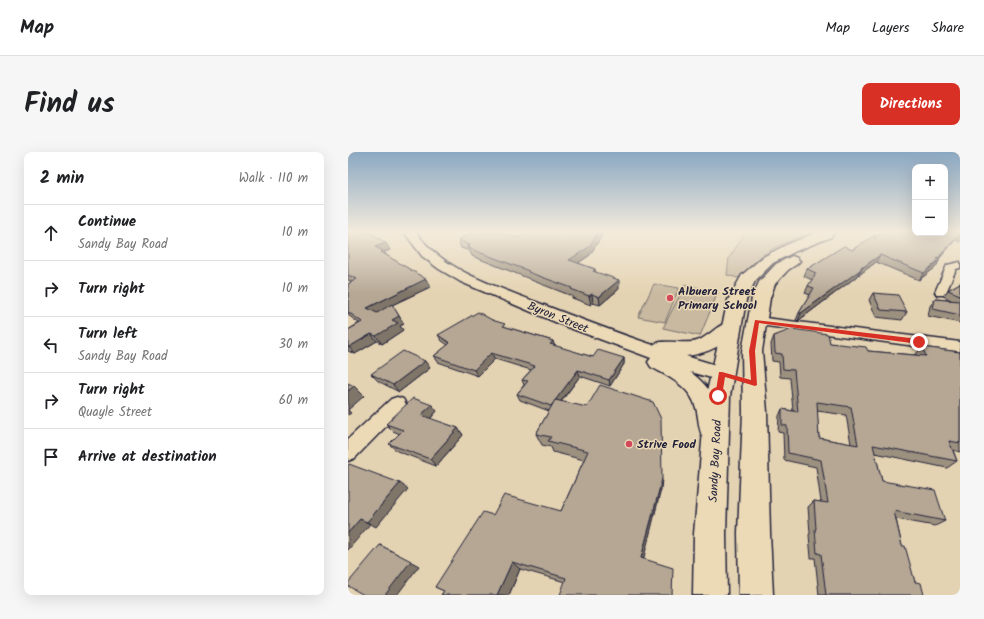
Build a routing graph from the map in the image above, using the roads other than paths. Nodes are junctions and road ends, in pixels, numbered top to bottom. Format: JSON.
{"nodes":[{"id":1,"x":426,"y":253,"type":"edge"},
{"id":2,"x":782,"y":253,"type":"edge"},
{"id":3,"x":806,"y":253,"type":"edge"},
{"id":4,"x":960,"y":265,"type":"edge"},
{"id":5,"x":941,"y":292,"type":"dead end"},
{"id":6,"x":744,"y":323,"type":"junction"},
{"id":7,"x":629,"y":344,"type":"junction"},
{"id":8,"x":960,"y":347,"type":"edge"},
{"id":9,"x":722,"y":374,"type":"junction"},
{"id":10,"x":755,"y":384,"type":"junction"},
{"id":11,"x":398,"y":404,"type":"dead end"},
{"id":12,"x":348,"y":452,"type":"edge"},
{"id":13,"x":716,"y":467,"type":"junction"},
{"id":14,"x":710,"y":595,"type":"edge"},
{"id":15,"x":756,"y":595,"type":"edge"}],
"edges":[{"from":1,"to":7,"type":"street","name":"Byron Street"},
{"from":2,"to":6,"type":"main road","name":"Sandy Bay Road"},
{"from":3,"to":6,"type":"main road","name":"Sandy Bay Road"},
{"from":4,"to":5,"type":"street"},
{"from":6,"to":7,"type":"street"},
{"from":6,"to":8,"type":"street"},
{"from":6,"to":9,"type":"main road","name":"Sandy Bay Road"},
{"from":6,"to":10,"type":"main road","name":"Sandy Bay Road"},
{"from":7,"to":9,"type":"street","name":"Byron Street"},
{"from":7,"to":13,"type":"street"},
{"from":9,"to":10,"type":"main road"},
{"from":9,"to":13,"type":"main road","name":"Sandy Bay Road"},
{"from":10,"to":15,"type":"main road","name":"Sandy Bay Road"},
{"from":11,"to":12,"type":"street"},
{"from":13,"to":14,"type":"main road","name":"Sandy Bay Road"}]}
